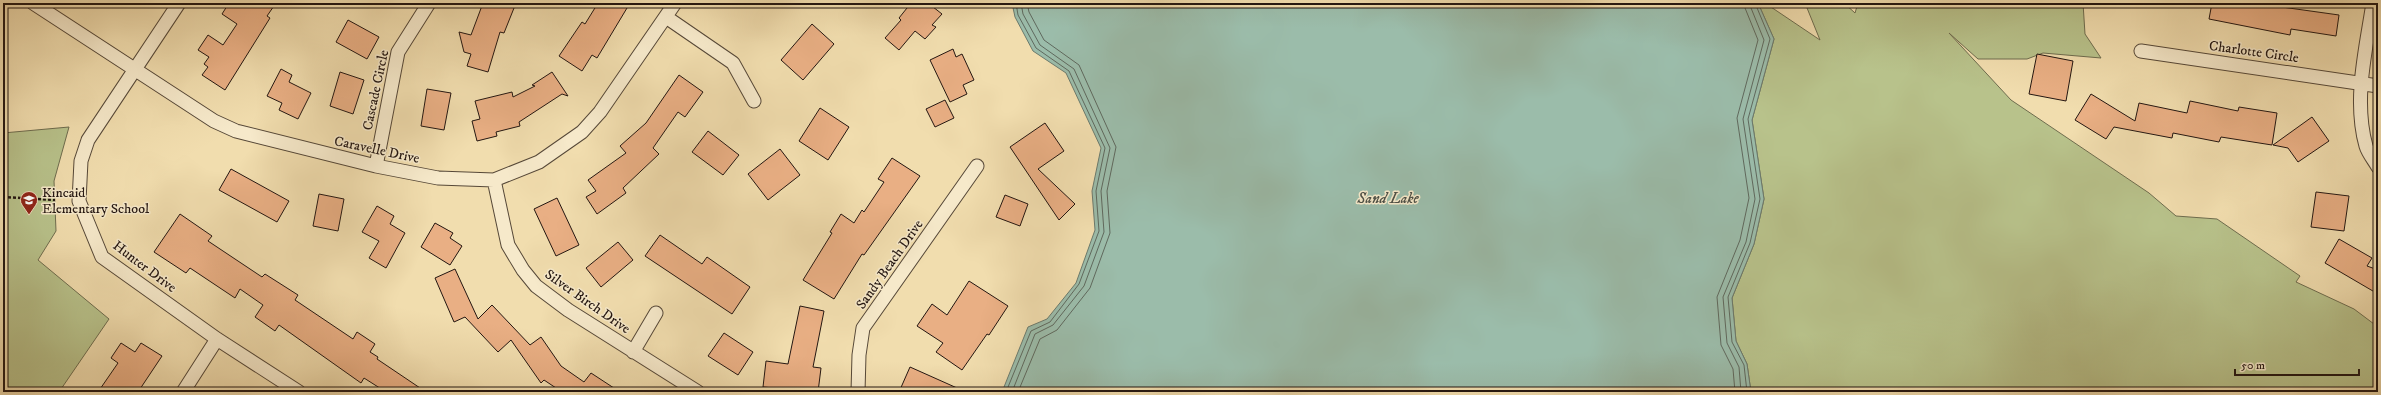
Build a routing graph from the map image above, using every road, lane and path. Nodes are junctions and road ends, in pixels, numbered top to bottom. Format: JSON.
{"nodes":[{"id":1,"x":33,"y":3,"type":"edge"},
{"id":2,"x":179,"y":3,"type":"edge"},
{"id":3,"x":429,"y":3,"type":"edge"},
{"id":4,"x":675,"y":3,"type":"edge"},
{"id":5,"x":2373,"y":3,"type":"edge"},
{"id":6,"x":666,"y":17,"type":"junction"},
{"id":7,"x":2141,"y":51,"type":"dead end"},
{"id":8,"x":135,"y":70,"type":"junction"},
{"id":9,"x":2361,"y":83,"type":"junction"},
{"id":10,"x":2378,"y":86,"type":"edge"},
{"id":11,"x":754,"y":101,"type":"dead end"},
{"id":12,"x":376,"y":166,"type":"junction"},
{"id":13,"x":977,"y":166,"type":"dead end"},
{"id":14,"x":2378,"y":167,"type":"edge"},
{"id":15,"x":494,"y":180,"type":"junction"},
{"id":16,"x":3,"y":197,"type":"edge"},
{"id":17,"x":55,"y":200,"type":"dead end"},
{"id":18,"x":656,"y":313,"type":"dead end"},
{"id":19,"x":217,"y":339,"type":"junction"},
{"id":20,"x":633,"y":352,"type":"junction"},
{"id":21,"x":183,"y":392,"type":"edge"},
{"id":22,"x":299,"y":392,"type":"edge"},
{"id":23,"x":698,"y":392,"type":"edge"},
{"id":24,"x":858,"y":392,"type":"edge"}],
"edges":[{"from":1,"to":8,"type":"street","name":"Caravelle Drive"},
{"from":2,"to":8,"type":"street","name":"Hunter Drive"},
{"from":3,"to":12,"type":"street","name":"Cascade Circle"},
{"from":4,"to":6,"type":"street","name":"Caravelle Drive"},
{"from":5,"to":9,"type":"street"},
{"from":6,"to":11,"type":"street"},
{"from":6,"to":15,"type":"street","name":"Caravelle Drive"},
{"from":7,"to":9,"type":"street","name":"Charlotte Circle"},
{"from":8,"to":12,"type":"street","name":"Caravelle Drive"},
{"from":8,"to":19,"type":"street","name":"Hunter Drive"},
{"from":9,"to":10,"type":"street","name":"Charlotte Circle"},
{"from":9,"to":14,"type":"street"},
{"from":12,"to":15,"type":"street","name":"Caravelle Drive"},
{"from":13,"to":24,"type":"street","name":"Sandy Beach Drive"},
{"from":15,"to":20,"type":"street","name":"Silver Birch Drive"},
{"from":16,"to":17,"type":"path"},
{"from":18,"to":20,"type":"street"},
{"from":19,"to":21,"type":"street"},
{"from":19,"to":22,"type":"street","name":"Hunter Drive"},
{"from":20,"to":23,"type":"street","name":"Silver Birch Drive"}]}
